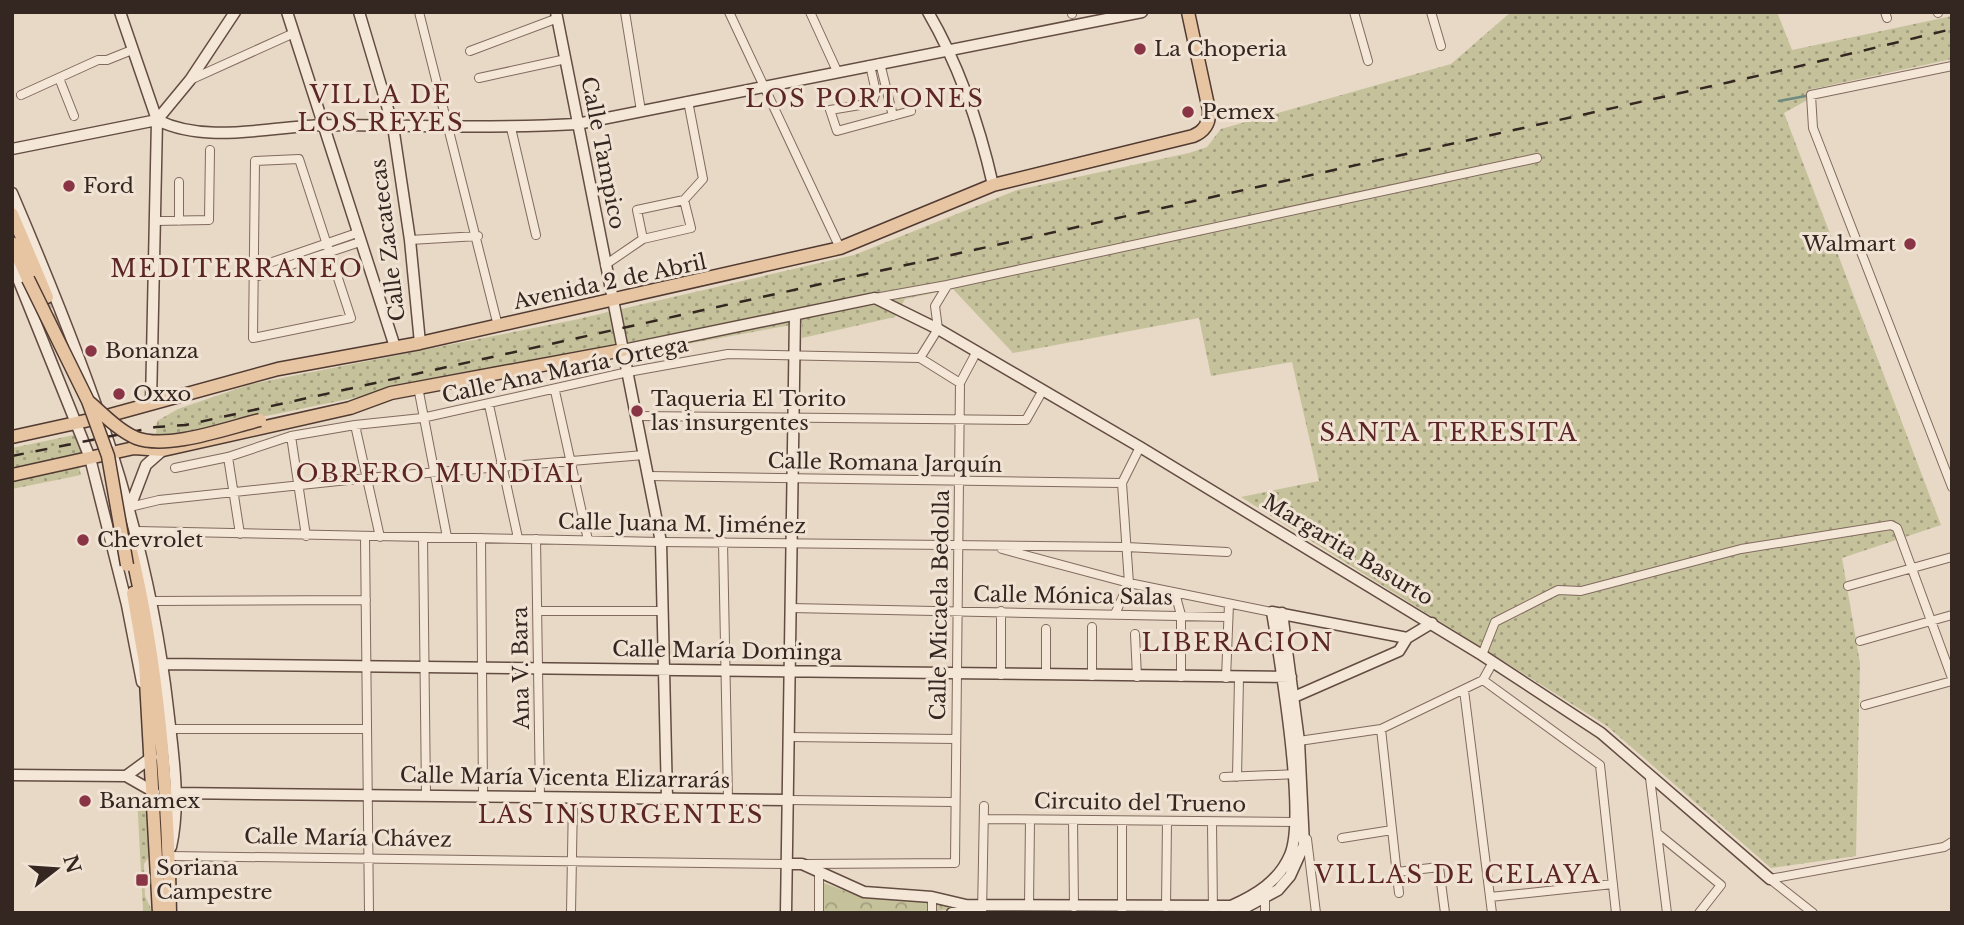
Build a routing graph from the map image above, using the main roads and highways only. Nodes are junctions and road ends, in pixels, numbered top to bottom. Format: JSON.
{"nodes":[{"id":1,"x":1184,"y":12,"type":"edge"},
{"id":2,"x":1204,"y":129,"type":"junction"},
{"id":3,"x":12,"y":214,"type":"edge"},
{"id":4,"x":12,"y":243,"type":"edge"},
{"id":5,"x":47,"y":297,"type":"tunnel mouth"},
{"id":6,"x":623,"y":350,"type":"road end"},
{"id":7,"x":391,"y":393,"type":"junction"},
{"id":8,"x":88,"y":401,"type":"junction"},
{"id":9,"x":12,"y":437,"type":"edge"},
{"id":10,"x":12,"y":474,"type":"edge"},
{"id":11,"x":130,"y":546,"type":"dead end"},
{"id":12,"x":159,"y":913,"type":"edge"},
{"id":13,"x":170,"y":913,"type":"edge"}],
"edges":[{"from":1,"to":2,"type":"main road"},
{"from":1,"to":2,"type":"main road"},
{"from":2,"to":9,"type":"main road","name":"Avenida 2 de Abril"},
{"from":3,"to":5,"type":"main road"},
{"from":4,"to":8,"type":"main road","bridge":true},
{"from":6,"to":7,"type":"main road"},
{"from":7,"to":8,"type":"main road","bridge":true},
{"from":7,"to":10,"type":"main road"},
{"from":8,"to":12,"type":"main road","bridge":true},
{"from":11,"to":13,"type":"main road"}]}
